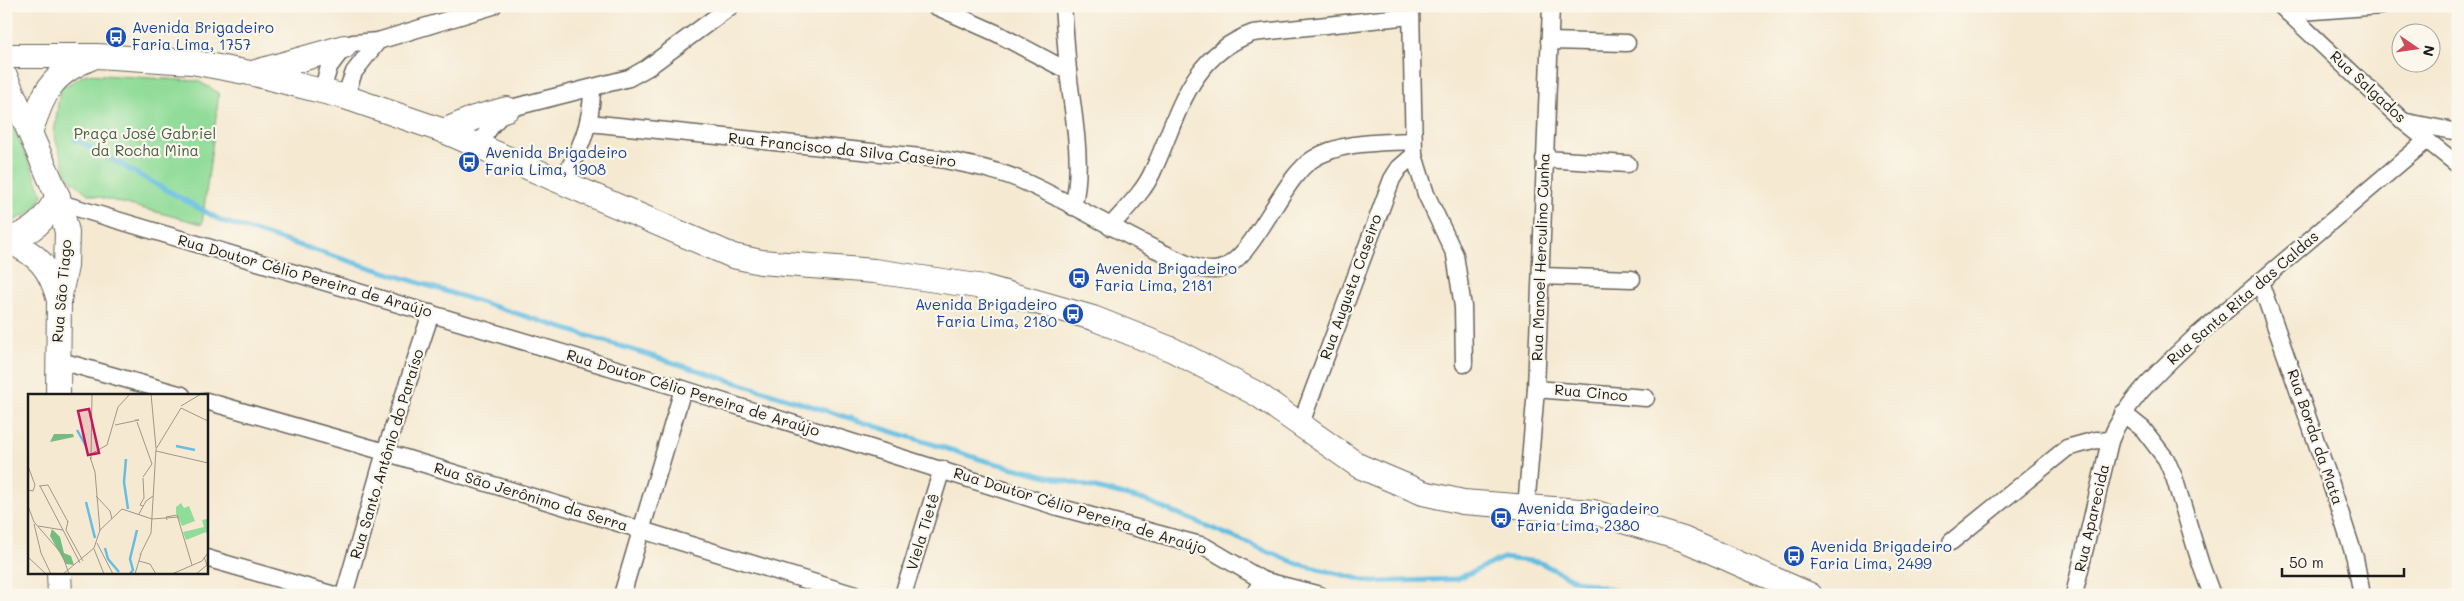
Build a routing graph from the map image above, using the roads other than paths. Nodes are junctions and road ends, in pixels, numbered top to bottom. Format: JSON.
{"nodes":[{"id":1,"x":493,"y":6,"type":"edge"},
{"id":2,"x":732,"y":6,"type":"edge"},
{"id":3,"x":936,"y":6,"type":"edge"},
{"id":4,"x":1063,"y":6,"type":"edge"},
{"id":5,"x":1551,"y":6,"type":"edge"},
{"id":6,"x":2381,"y":6,"type":"edge"},
{"id":7,"x":2284,"y":10,"type":"edge"},
{"id":8,"x":1411,"y":11,"type":"edge"},
{"id":9,"x":378,"y":41,"type":"junction"},
{"id":10,"x":1549,"y":41,"type":"junction"},
{"id":11,"x":1627,"y":43,"type":"dead end"},
{"id":12,"x":344,"y":47,"type":"junction"},
{"id":13,"x":6,"y":56,"type":"edge"},
{"id":14,"x":97,"y":56,"type":"junction"},
{"id":15,"x":1068,"y":71,"type":"junction"},
{"id":16,"x":250,"y":73,"type":"junction"},
{"id":17,"x":6,"y":78,"type":"edge"},
{"id":18,"x":592,"y":88,"type":"junction"},
{"id":19,"x":322,"y":91,"type":"junction"},
{"id":20,"x":345,"y":97,"type":"junction"},
{"id":21,"x":507,"y":109,"type":"junction"},
{"id":22,"x":589,"y":122,"type":"junction"},
{"id":23,"x":2404,"y":122,"type":"junction"},
{"id":24,"x":444,"y":130,"type":"junction"},
{"id":25,"x":30,"y":132,"type":"junction"},
{"id":26,"x":2458,"y":132,"type":"edge"},
{"id":27,"x":2426,"y":141,"type":"junction"},
{"id":28,"x":478,"y":146,"type":"junction"},
{"id":29,"x":1413,"y":148,"type":"junction"},
{"id":30,"x":1544,"y":159,"type":"junction"},
{"id":31,"x":1628,"y":164,"type":"dead end"},
{"id":32,"x":2458,"y":165,"type":"edge"},
{"id":33,"x":561,"y":182,"type":"junction"},
{"id":34,"x":59,"y":200,"type":"junction"},
{"id":35,"x":1074,"y":207,"type":"junction"},
{"id":36,"x":1110,"y":227,"type":"junction"},
{"id":37,"x":6,"y":240,"type":"edge"},
{"id":38,"x":1541,"y":276,"type":"junction"},
{"id":39,"x":1632,"y":279,"type":"dead end"},
{"id":40,"x":2260,"y":282,"type":"junction"},
{"id":41,"x":59,"y":300,"type":"junction"},
{"id":42,"x":431,"y":313,"type":"junction"},
{"id":43,"x":58,"y":360,"type":"junction"},
{"id":44,"x":1464,"y":364,"type":"dead end"},
{"id":45,"x":683,"y":389,"type":"junction"},
{"id":46,"x":1536,"y":389,"type":"junction"},
{"id":47,"x":58,"y":394,"type":"edge"},
{"id":48,"x":178,"y":394,"type":"edge"},
{"id":49,"x":1646,"y":398,"type":"dead end"},
{"id":50,"x":208,"y":403,"type":"edge"},
{"id":51,"x":2123,"y":413,"type":"junction"},
{"id":52,"x":1300,"y":426,"type":"junction"},
{"id":53,"x":2110,"y":441,"type":"junction"},
{"id":54,"x":386,"y":452,"type":"junction"},
{"id":55,"x":942,"y":469,"type":"junction"},
{"id":56,"x":1526,"y":508,"type":"junction"},
{"id":57,"x":641,"y":530,"type":"junction"},
{"id":58,"x":1951,"y":542,"type":"dead end"},
{"id":59,"x":208,"y":559,"type":"edge"},
{"id":60,"x":59,"y":574,"type":"edge"},
{"id":61,"x":1262,"y":580,"type":"junction"},
{"id":62,"x":60,"y":595,"type":"edge"},
{"id":63,"x":334,"y":595,"type":"edge"},
{"id":64,"x":344,"y":595,"type":"edge"},
{"id":65,"x":622,"y":595,"type":"edge"},
{"id":66,"x":855,"y":595,"type":"edge"},
{"id":67,"x":903,"y":595,"type":"edge"},
{"id":68,"x":1254,"y":595,"type":"edge"},
{"id":69,"x":1320,"y":595,"type":"edge"},
{"id":70,"x":1810,"y":595,"type":"edge"},
{"id":71,"x":2074,"y":595,"type":"edge"},
{"id":72,"x":2212,"y":595,"type":"edge"},
{"id":73,"x":2362,"y":595,"type":"edge"}],
"edges":[{"from":1,"to":9,"type":"street"},
{"from":2,"to":18,"type":"street"},
{"from":3,"to":15,"type":"street"},
{"from":4,"to":15,"type":"street"},
{"from":5,"to":10,"type":"street","name":"Rua Manoel Herculino Cunha"},
{"from":6,"to":7,"type":"street"},
{"from":7,"to":23,"type":"street","name":"Rua Salgados"},
{"from":8,"to":29,"type":"street"},
{"from":8,"to":36,"type":"street"},
{"from":9,"to":12,"type":"street"},
{"from":9,"to":20,"type":"street"},
{"from":10,"to":11,"type":"street"},
{"from":10,"to":30,"type":"street","name":"Rua Manoel Herculino Cunha"},
{"from":12,"to":16,"type":"main road"},
{"from":12,"to":19,"type":"street"},
{"from":13,"to":14,"type":"main road"},
{"from":14,"to":16,"type":"main road"},
{"from":14,"to":25,"type":"main road"},
{"from":15,"to":35,"type":"street"},
{"from":16,"to":19,"type":"main road"},
{"from":17,"to":25,"type":"main road","name":"Rua São Tiago"},
{"from":18,"to":21,"type":"street"},
{"from":18,"to":22,"type":"street"},
{"from":19,"to":20,"type":"main road"},
{"from":20,"to":24,"type":"main road"},
{"from":21,"to":24,"type":"main road"},
{"from":21,"to":28,"type":"street"},
{"from":22,"to":33,"type":"street"},
{"from":22,"to":35,"type":"street","name":"Rua Francisco da Silva Caseiro"},
{"from":23,"to":26,"type":"street"},
{"from":23,"to":27,"type":"street","name":"Rua Salgados"},
{"from":24,"to":28,"type":"main road"},
{"from":25,"to":34,"type":"main road","name":"Rua São Tiago"},
{"from":27,"to":32,"type":"street","name":"Rua Salgados"},
{"from":27,"to":40,"type":"street","name":"Rua Santa Rita das Caldas"},
{"from":28,"to":33,"type":"main road"},
{"from":29,"to":36,"type":"street","name":"Rua Francisco da Silva Caseiro"},
{"from":29,"to":44,"type":"street"},
{"from":29,"to":52,"type":"street","name":"Rua Augusta Caseiro"},
{"from":30,"to":31,"type":"street"},
{"from":30,"to":38,"type":"street","name":"Rua Manoel Herculino Cunha"},
{"from":33,"to":52,"type":"main road"},
{"from":34,"to":37,"type":"main road"},
{"from":34,"to":41,"type":"main road","name":"Rua São Tiago"},
{"from":34,"to":42,"type":"street","name":"Rua Doutor Célio Pereira de Araújo"},
{"from":35,"to":36,"type":"street","name":"Rua Francisco da Silva Caseiro"},
{"from":37,"to":41,"type":"main road"},
{"from":38,"to":39,"type":"street"},
{"from":38,"to":46,"type":"street","name":"Rua Manoel Herculino Cunha"},
{"from":40,"to":51,"type":"street","name":"Rua Santa Rita das Caldas"},
{"from":40,"to":73,"type":"street","name":"Rua Borda da Mata"},
{"from":41,"to":43,"type":"main road","name":"Rua São Tiago"},
{"from":42,"to":45,"type":"street","name":"Rua Doutor Célio Pereira de Araújo"},
{"from":42,"to":54,"type":"street","name":"Rua Santo Antônio do Paraíso"},
{"from":43,"to":47,"type":"main road","name":"Rua São Tiago"},
{"from":43,"to":48,"type":"street"},
{"from":45,"to":55,"type":"street","name":"Rua Doutor Célio Pereira de Araújo"},
{"from":45,"to":57,"type":"street"},
{"from":46,"to":49,"type":"street","name":"Rua Cinco"},
{"from":46,"to":56,"type":"street","name":"Rua Manoel Herculino Cunha"},
{"from":50,"to":54,"type":"street","name":"Rua São Jerônimo da Serra"},
{"from":51,"to":53,"type":"street","name":"Rua Santa Rita das Caldas"},
{"from":51,"to":72,"type":"street"},
{"from":52,"to":56,"type":"main road"},
{"from":53,"to":58,"type":"street"},
{"from":53,"to":71,"type":"street","name":"Rua Aparecida"},
{"from":54,"to":57,"type":"street","name":"Rua São Jerônimo da Serra"},
{"from":54,"to":64,"type":"street","name":"Rua Santo Antônio do Paraíso"},
{"from":55,"to":61,"type":"street","name":"Rua Doutor Célio Pereira de Araújo"},
{"from":55,"to":67,"type":"street","name":"Viela Tietê"},
{"from":56,"to":70,"type":"main road"},
{"from":57,"to":65,"type":"street"},
{"from":57,"to":66,"type":"street","name":"Rua São Jerônimo da Serra"},
{"from":59,"to":63,"type":"street"},
{"from":60,"to":62,"type":"main road"},
{"from":61,"to":68,"type":"street"},
{"from":61,"to":69,"type":"street","name":"Rua Doutor Célio Pereira de Araújo"}]}
